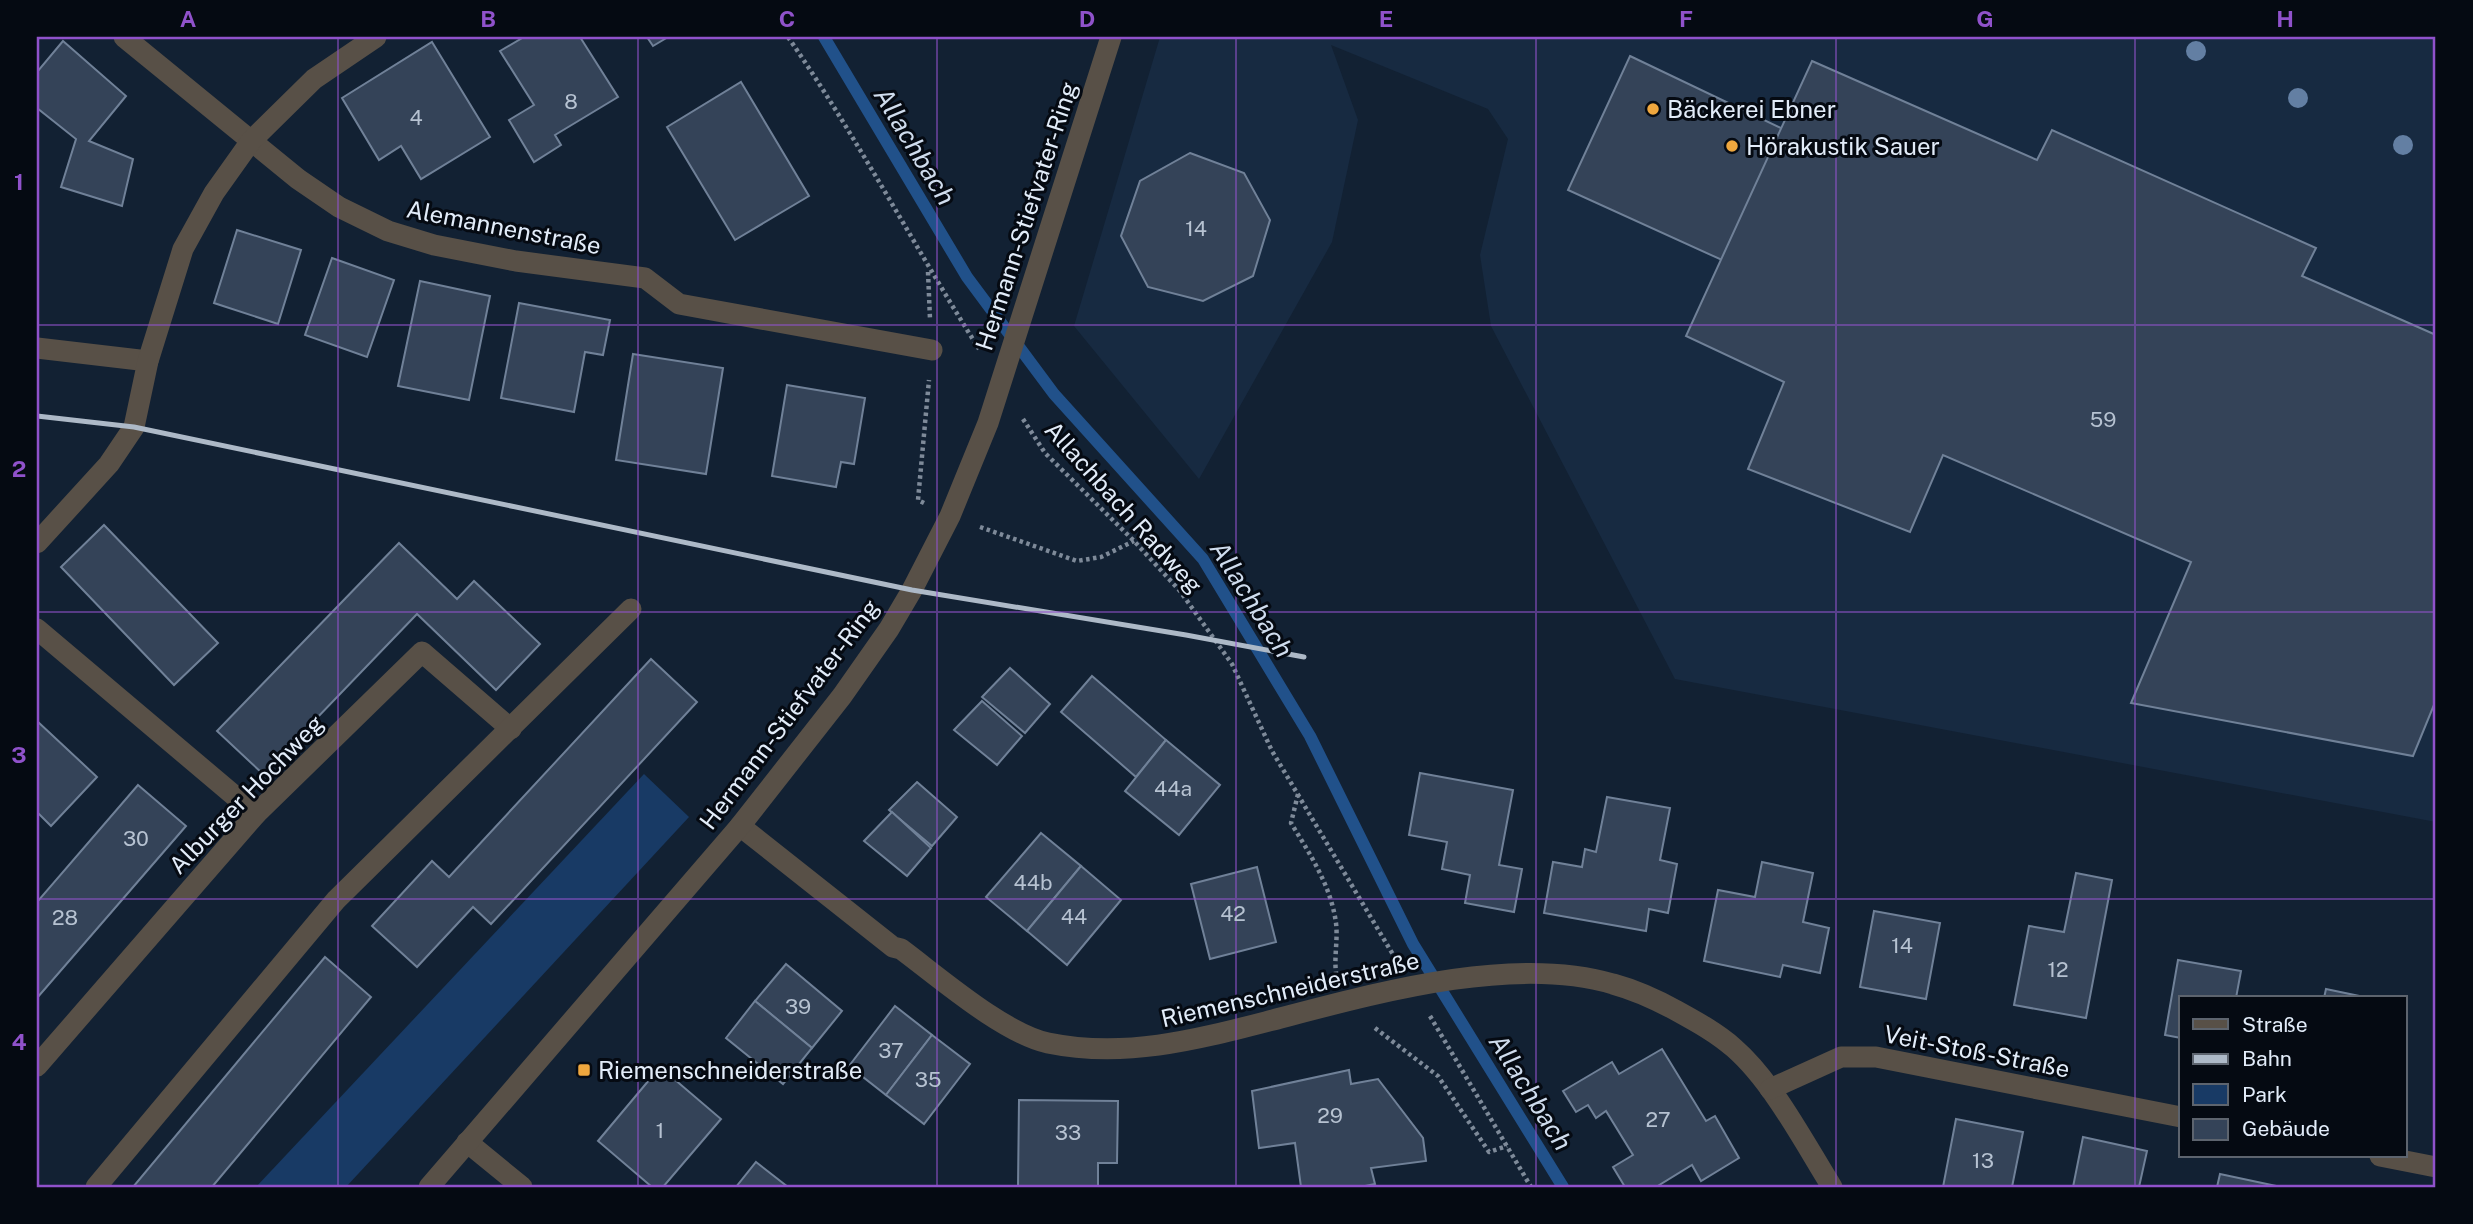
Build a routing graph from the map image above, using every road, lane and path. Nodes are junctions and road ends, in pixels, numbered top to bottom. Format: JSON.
{"nodes":[{"id":1,"x":124,"y":37,"type":"edge"},
{"id":2,"x":376,"y":37,"type":"edge"},
{"id":3,"x":788,"y":37,"type":"edge"},
{"id":4,"x":1111,"y":37,"type":"edge"},
{"id":5,"x":251,"y":141,"type":"junction"},
{"id":6,"x":928,"y":268,"type":"junction"},
{"id":7,"x":37,"y":348,"type":"edge"},
{"id":8,"x":932,"y":350,"type":"junction"},
{"id":9,"x":148,"y":361,"type":"junction"},
{"id":10,"x":986,"y":361,"type":"dead end"},
{"id":11,"x":1023,"y":418,"type":"dead end"},
{"id":12,"x":950,"y":516,"type":"junction"},
{"id":13,"x":1134,"y":541,"type":"junction"},
{"id":14,"x":37,"y":543,"type":"edge"},
{"id":15,"x":631,"y":609,"type":"dead end"},
{"id":16,"x":37,"y":629,"type":"edge"},
{"id":17,"x":511,"y":729,"type":"junction"},
{"id":18,"x":256,"y":814,"type":"junction"},
{"id":19,"x":740,"y":826,"type":"junction"},
{"id":20,"x":1402,"y":970,"type":"dead end"},
{"id":21,"x":1423,"y":1005,"type":"dead end"},
{"id":22,"x":37,"y":1066,"type":"edge"},
{"id":23,"x":1770,"y":1089,"type":"junction"},
{"id":24,"x":2179,"y":1117,"type":"edge"},
{"id":25,"x":467,"y":1142,"type":"junction"},
{"id":26,"x":2390,"y":1158,"type":"edge"},
{"id":27,"x":2436,"y":1167,"type":"edge"},
{"id":28,"x":96,"y":1187,"type":"edge"},
{"id":29,"x":429,"y":1187,"type":"edge"},
{"id":30,"x":522,"y":1187,"type":"edge"},
{"id":31,"x":1531,"y":1187,"type":"edge"},
{"id":32,"x":1832,"y":1187,"type":"edge"}],
"edges":[{"from":1,"to":5,"type":"street","name":"Alemannenstraße"},
{"from":2,"to":5,"type":"street"},
{"from":3,"to":6,"type":"path"},
{"from":4,"to":12,"type":"street","name":"Hermann-Stiefvater-Ring"},
{"from":5,"to":8,"type":"street","name":"Alemannenstraße"},
{"from":5,"to":9,"type":"street"},
{"from":6,"to":8,"type":"path"},
{"from":6,"to":10,"type":"path"},
{"from":7,"to":9,"type":"street"},
{"from":8,"to":12,"type":"path"},
{"from":9,"to":14,"type":"street"},
{"from":11,"to":13,"type":"path","name":"Allachbach Radweg"},
{"from":12,"to":13,"type":"path"},
{"from":12,"to":19,"type":"street","name":"Hermann-Stiefvater-Ring"},
{"from":13,"to":20,"type":"path","name":"Allachbach Radweg"},
{"from":15,"to":17,"type":"street"},
{"from":16,"to":18,"type":"street"},
{"from":17,"to":18,"type":"street","name":"Alburger Hochweg"},
{"from":17,"to":28,"type":"street"},
{"from":18,"to":22,"type":"street","name":"Alburger Hochweg"},
{"from":19,"to":23,"type":"street","name":"Riemenschneiderstraße"},
{"from":19,"to":25,"type":"street","name":"Hermann-Stiefvater-Ring"},
{"from":21,"to":31,"type":"path"},
{"from":23,"to":24,"type":"street","name":"Veit-Stoß-Straße"},
{"from":23,"to":32,"type":"street","name":"Riemenschneiderstraße"},
{"from":25,"to":29,"type":"street","name":"Hermann-Stiefvater-Ring"},
{"from":25,"to":30,"type":"street"},
{"from":26,"to":27,"type":"street"}]}
